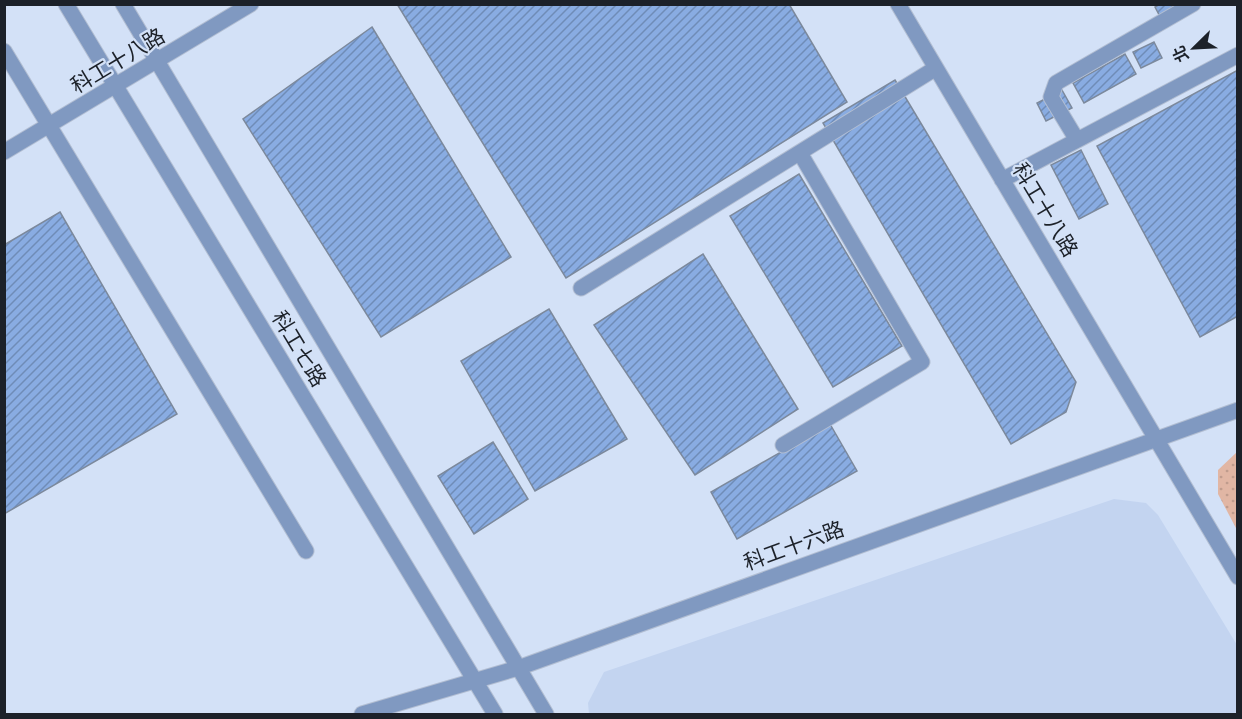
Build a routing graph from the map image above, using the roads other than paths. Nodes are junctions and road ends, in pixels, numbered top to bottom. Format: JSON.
{"nodes":[{"id":1,"x":66,"y":4,"type":"edge"},
{"id":2,"x":123,"y":4,"type":"edge"},
{"id":3,"x":252,"y":4,"type":"edge"},
{"id":4,"x":898,"y":4,"type":"edge"},
{"id":5,"x":1193,"y":4,"type":"edge"},
{"id":6,"x":4,"y":51,"type":"edge"},
{"id":7,"x":1238,"y":55,"type":"edge"},
{"id":8,"x":157,"y":62,"type":"junction"},
{"id":9,"x":936,"y":68,"type":"junction"},
{"id":10,"x":116,"y":86,"type":"junction"},
{"id":11,"x":49,"y":126,"type":"junction"},
{"id":12,"x":1077,"y":141,"type":"junction"},
{"id":13,"x":4,"y":153,"type":"edge"},
{"id":14,"x":800,"y":153,"type":"junction"},
{"id":15,"x":1002,"y":180,"type":"junction"},
{"id":16,"x":581,"y":288,"type":"dead end"},
{"id":17,"x":1238,"y":410,"type":"edge"},
{"id":18,"x":1156,"y":438,"type":"junction"},
{"id":19,"x":783,"y":445,"type":"dead end"},
{"id":20,"x":306,"y":551,"type":"dead end"},
{"id":21,"x":1238,"y":577,"type":"edge"},
{"id":22,"x":518,"y":668,"type":"junction"},
{"id":23,"x":474,"y":682,"type":"junction"},
{"id":24,"x":362,"y":714,"type":"edge"},
{"id":25,"x":495,"y":714,"type":"edge"},
{"id":26,"x":546,"y":714,"type":"edge"}],
"edges":[{"from":1,"to":10,"type":"street","name":"科工七路"},
{"from":2,"to":8,"type":"street","name":"科工七路"},
{"from":3,"to":8,"type":"street","name":"科工十八路"},
{"from":4,"to":9,"type":"street","name":"科工十八路"},
{"from":5,"to":12,"type":"street"},
{"from":6,"to":11,"type":"street"},
{"from":7,"to":12,"type":"street"},
{"from":8,"to":10,"type":"street","name":"科工十八路"},
{"from":8,"to":22,"type":"street","name":"科工七路"},
{"from":9,"to":14,"type":"street"},
{"from":9,"to":15,"type":"street","name":"科工十八路"},
{"from":10,"to":11,"type":"street","name":"科工十八路"},
{"from":10,"to":23,"type":"street","name":"科工七路"},
{"from":11,"to":13,"type":"street","name":"科工十八路"},
{"from":11,"to":20,"type":"street"},
{"from":12,"to":15,"type":"street"},
{"from":14,"to":16,"type":"street"},
{"from":14,"to":19,"type":"street"},
{"from":15,"to":18,"type":"street","name":"科工十八路"},
{"from":17,"to":18,"type":"street","name":"科工十六路"},
{"from":18,"to":21,"type":"street","name":"科工十八路"},
{"from":18,"to":22,"type":"street","name":"科工十六路"},
{"from":22,"to":23,"type":"street","name":"科工十六路"},
{"from":22,"to":26,"type":"street","name":"科工七路"},
{"from":23,"to":24,"type":"street","name":"科工十六路"},
{"from":23,"to":25,"type":"street","name":"科工七路"}]}
